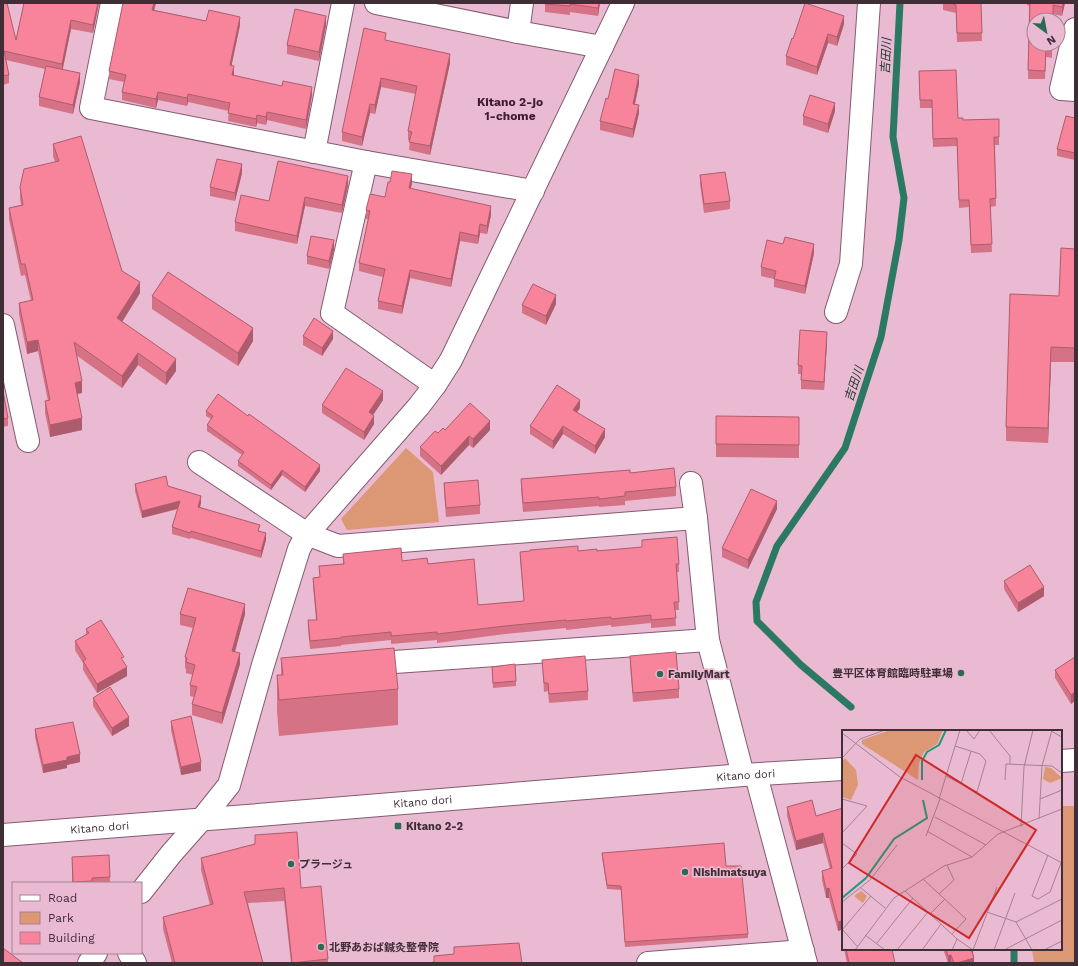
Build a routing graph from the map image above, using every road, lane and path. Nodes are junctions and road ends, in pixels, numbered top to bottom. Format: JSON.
{"nodes":[{"id":1,"x":112,"y":3,"type":"edge"},
{"id":2,"x":343,"y":3,"type":"edge"},
{"id":3,"x":376,"y":3,"type":"edge"},
{"id":4,"x":522,"y":3,"type":"edge"},
{"id":5,"x":623,"y":3,"type":"edge"},
{"id":6,"x":869,"y":3,"type":"edge"},
{"id":7,"x":1075,"y":28,"type":"edge"},
{"id":8,"x":518,"y":32,"type":"junction"},
{"id":9,"x":602,"y":47,"type":"junction"},
{"id":10,"x":1075,"y":90,"type":"edge"},
{"id":11,"x":314,"y":152,"type":"junction"},
{"id":12,"x":366,"y":162,"type":"junction"},
{"id":13,"x":533,"y":191,"type":"junction"},
{"id":14,"x":836,"y":312,"type":"dead end"},
{"id":15,"x":3,"y":325,"type":"edge"},
{"id":16,"x":435,"y":385,"type":"junction"},
{"id":17,"x":28,"y":441,"type":"dead end"},
{"id":18,"x":199,"y":462,"type":"dead end"},
{"id":19,"x":691,"y":483,"type":"dead end"},
{"id":20,"x":696,"y":518,"type":"junction"},
{"id":21,"x":307,"y":534,"type":"junction"},
{"id":22,"x":708,"y":640,"type":"junction"},
{"id":23,"x":350,"y":666,"type":"edge"},
{"id":24,"x":1075,"y":760,"type":"edge"},
{"id":25,"x":1062,"y":761,"type":"edge"},
{"id":26,"x":842,"y":769,"type":"edge"},
{"id":27,"x":750,"y":775,"type":"junction"},
{"id":28,"x":201,"y":820,"type":"junction"},
{"id":29,"x":3,"y":835,"type":"edge"},
{"id":30,"x":142,"y":891,"type":"edge"},
{"id":31,"x":95,"y":954,"type":"edge"},
{"id":32,"x":130,"y":954,"type":"edge"},
{"id":33,"x":804,"y":957,"type":"edge"},
{"id":34,"x":674,"y":962,"type":"edge"},
{"id":35,"x":89,"y":963,"type":"edge"},
{"id":36,"x":135,"y":963,"type":"edge"},
{"id":37,"x":648,"y":963,"type":"edge"}],
"edges":[{"from":1,"to":11,"type":"street"},
{"from":2,"to":11,"type":"street"},
{"from":3,"to":8,"type":"street"},
{"from":4,"to":8,"type":"street"},
{"from":5,"to":9,"type":"street"},
{"from":6,"to":14,"type":"street"},
{"from":7,"to":10,"type":"street"},
{"from":8,"to":9,"type":"street"},
{"from":9,"to":13,"type":"street"},
{"from":11,"to":12,"type":"street"},
{"from":12,"to":13,"type":"street"},
{"from":12,"to":16,"type":"street"},
{"from":13,"to":16,"type":"street"},
{"from":15,"to":17,"type":"street"},
{"from":16,"to":21,"type":"street"},
{"from":18,"to":21,"type":"street"},
{"from":19,"to":20,"type":"street"},
{"from":20,"to":21,"type":"street"},
{"from":20,"to":22,"type":"street"},
{"from":21,"to":28,"type":"street"},
{"from":22,"to":23,"type":"street"},
{"from":22,"to":27,"type":"street"},
{"from":24,"to":25,"type":"street"},
{"from":26,"to":27,"type":"street","name":"Kitano dori"},
{"from":27,"to":28,"type":"street","name":"Kitano dori"},
{"from":27,"to":33,"type":"street"},
{"from":28,"to":29,"type":"street","name":"Kitano dori"},
{"from":28,"to":30,"type":"street"},
{"from":31,"to":35,"type":"street"},
{"from":32,"to":36,"type":"street"},
{"from":33,"to":34,"type":"street"},
{"from":34,"to":37,"type":"street"}]}
